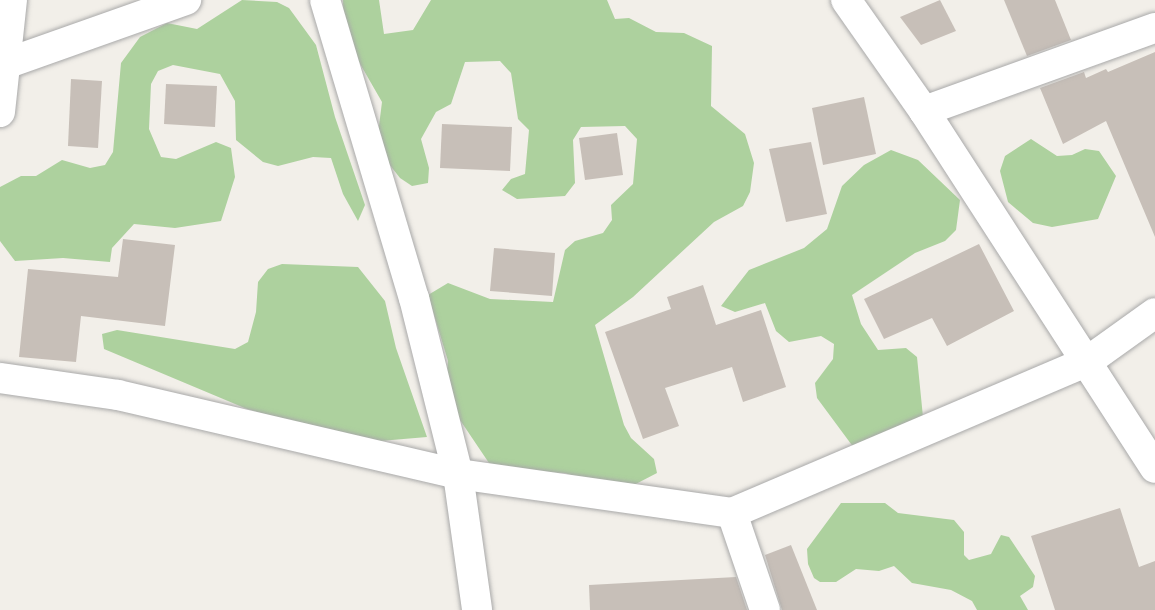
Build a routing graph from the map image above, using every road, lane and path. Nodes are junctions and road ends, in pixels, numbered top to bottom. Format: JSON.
{"nodes":[{"id":1,"x":12,"y":0,"type":"edge"},
{"id":2,"x":186,"y":0,"type":"edge"},
{"id":3,"x":846,"y":0,"type":"edge"},
{"id":4,"x":324,"y":3,"type":"edge"},
{"id":5,"x":1155,"y":28,"type":"edge"},
{"id":6,"x":8,"y":63,"type":"junction"},
{"id":7,"x":924,"y":111,"type":"junction"},
{"id":8,"x":0,"y":112,"type":"edge"},
{"id":9,"x":1155,"y":313,"type":"edge"},
{"id":10,"x":1088,"y":361,"type":"junction"},
{"id":11,"x":0,"y":378,"type":"edge"},
{"id":12,"x":1155,"y":468,"type":"edge"},
{"id":13,"x":458,"y":474,"type":"junction"},
{"id":14,"x":732,"y":513,"type":"junction"},
{"id":15,"x":477,"y":610,"type":"edge"},
{"id":16,"x":765,"y":610,"type":"edge"}],
"edges":[{"from":1,"to":6,"type":"street"},
{"from":2,"to":6,"type":"street"},
{"from":3,"to":7,"type":"street"},
{"from":4,"to":13,"type":"street"},
{"from":5,"to":7,"type":"street"},
{"from":6,"to":8,"type":"street"},
{"from":7,"to":10,"type":"street"},
{"from":9,"to":10,"type":"street"},
{"from":10,"to":12,"type":"street"},
{"from":10,"to":14,"type":"street"},
{"from":11,"to":13,"type":"street"},
{"from":13,"to":14,"type":"street"},
{"from":13,"to":15,"type":"street"},
{"from":14,"to":16,"type":"street"}]}
